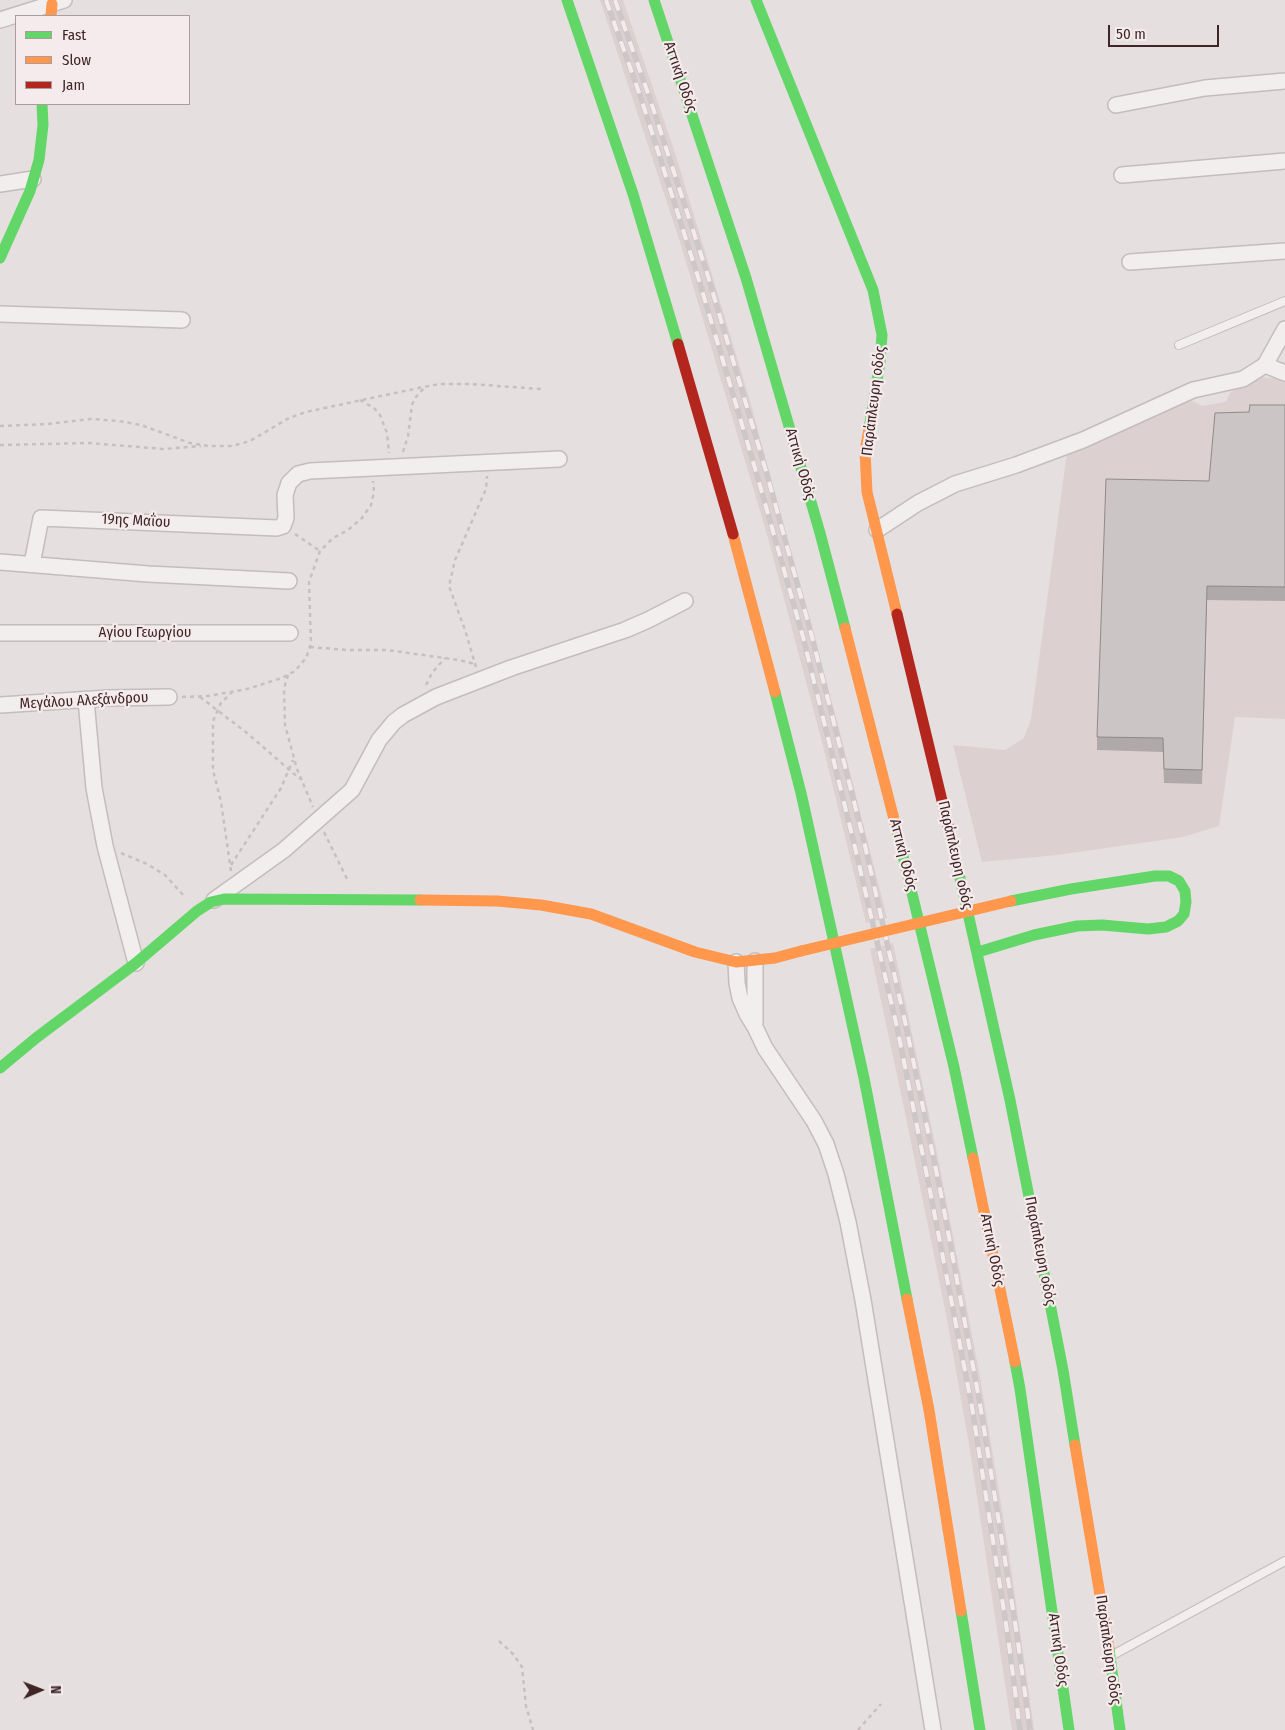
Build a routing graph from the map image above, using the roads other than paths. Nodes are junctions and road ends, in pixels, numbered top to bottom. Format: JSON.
{"nodes":[{"id":1,"x":567,"y":0,"type":"edge"},
{"id":2,"x":654,"y":0,"type":"edge"},
{"id":3,"x":756,"y":0,"type":"edge"},
{"id":4,"x":54,"y":5,"type":"edge"},
{"id":5,"x":18,"y":15,"type":"edge"},
{"id":6,"x":15,"y":16,"type":"edge"},
{"id":7,"x":0,"y":20,"type":"edge"},
{"id":8,"x":1285,"y":81,"type":"edge"},
{"id":9,"x":42,"y":105,"type":"edge"},
{"id":10,"x":1116,"y":105,"type":"dead end"},
{"id":11,"x":1285,"y":161,"type":"edge"},
{"id":12,"x":1122,"y":175,"type":"dead end"},
{"id":13,"x":33,"y":179,"type":"junction"},
{"id":14,"x":0,"y":184,"type":"edge"},
{"id":15,"x":1285,"y":251,"type":"edge"},
{"id":16,"x":0,"y":258,"type":"edge"},
{"id":17,"x":1130,"y":262,"type":"dead end"},
{"id":18,"x":1285,"y":301,"type":"edge"},
{"id":19,"x":0,"y":314,"type":"edge"},
{"id":20,"x":182,"y":320,"type":"dead end"},
{"id":21,"x":1285,"y":329,"type":"edge"},
{"id":22,"x":1179,"y":345,"type":"dead end"},
{"id":23,"x":1265,"y":365,"type":"junction"},
{"id":24,"x":1285,"y":373,"type":"edge"},
{"id":25,"x":559,"y":459,"type":"dead end"},
{"id":26,"x":877,"y":530,"type":"junction"},
{"id":27,"x":0,"y":562,"type":"edge"},
{"id":28,"x":32,"y":564,"type":"junction"},
{"id":29,"x":289,"y":581,"type":"dead end"},
{"id":30,"x":685,"y":601,"type":"dead end"},
{"id":31,"x":0,"y":633,"type":"edge"},
{"id":32,"x":290,"y":633,"type":"dead end"},
{"id":33,"x":169,"y":697,"type":"road end"},
{"id":34,"x":86,"y":700,"type":"junction"},
{"id":35,"x":0,"y":705,"type":"edge"},
{"id":36,"x":211,"y":902,"type":"junction"},
{"id":37,"x":978,"y":952,"type":"junction"},
{"id":38,"x":755,"y":961,"type":"junction"},
{"id":39,"x":736,"y":962,"type":"junction"},
{"id":40,"x":136,"y":963,"type":"junction"},
{"id":41,"x":755,"y":1026,"type":"junction"},
{"id":42,"x":0,"y":1068,"type":"edge"},
{"id":43,"x":1285,"y":1561,"type":"edge"},
{"id":44,"x":1110,"y":1656,"type":"junction"},
{"id":45,"x":933,"y":1730,"type":"edge"},
{"id":46,"x":980,"y":1730,"type":"edge"},
{"id":47,"x":1069,"y":1730,"type":"edge"},
{"id":48,"x":1120,"y":1730,"type":"edge"}],
"edges":[{"from":1,"to":46,"type":"main road"},
{"from":2,"to":47,"type":"main road","name":"Αττική Οδός"},
{"from":3,"to":26,"type":"main road","name":"Παράπλευρη οδός"},
{"from":4,"to":5,"type":"street"},
{"from":6,"to":7,"type":"street"},
{"from":8,"to":10,"type":"street"},
{"from":9,"to":13,"type":"main road"},
{"from":11,"to":12,"type":"street"},
{"from":13,"to":14,"type":"street"},
{"from":13,"to":16,"type":"main road"},
{"from":15,"to":17,"type":"street"},
{"from":18,"to":22,"type":"lane"},
{"from":19,"to":20,"type":"street"},
{"from":21,"to":23,"type":"street"},
{"from":23,"to":24,"type":"street"},
{"from":23,"to":26,"type":"street"},
{"from":25,"to":28,"type":"street","name":"19ης Μαΐου"},
{"from":26,"to":37,"type":"main road","name":"Παράπλευρη οδός"},
{"from":27,"to":28,"type":"street"},
{"from":28,"to":29,"type":"street"},
{"from":30,"to":36,"type":"street"},
{"from":31,"to":32,"type":"street","name":"Αγίου Γεωργίου"},
{"from":33,"to":34,"type":"street","name":"Μεγάλου Αλεξάνδρου"},
{"from":34,"to":35,"type":"street","name":"Μεγάλου Αλεξάνδρου"},
{"from":34,"to":40,"type":"street"},
{"from":36,"to":39,"type":"main road"},
{"from":36,"to":40,"type":"main road"},
{"from":37,"to":38,"type":"main road","bridge":true},
{"from":37,"to":44,"type":"main road","name":"Παράπλευρη οδός"},
{"from":38,"to":39,"type":"main road"},
{"from":38,"to":41,"type":"street"},
{"from":39,"to":41,"type":"street"},
{"from":40,"to":42,"type":"main road"},
{"from":41,"to":45,"type":"street"},
{"from":43,"to":44,"type":"lane"},
{"from":44,"to":48,"type":"main road","name":"Παράπλευρη οδός"}]}
